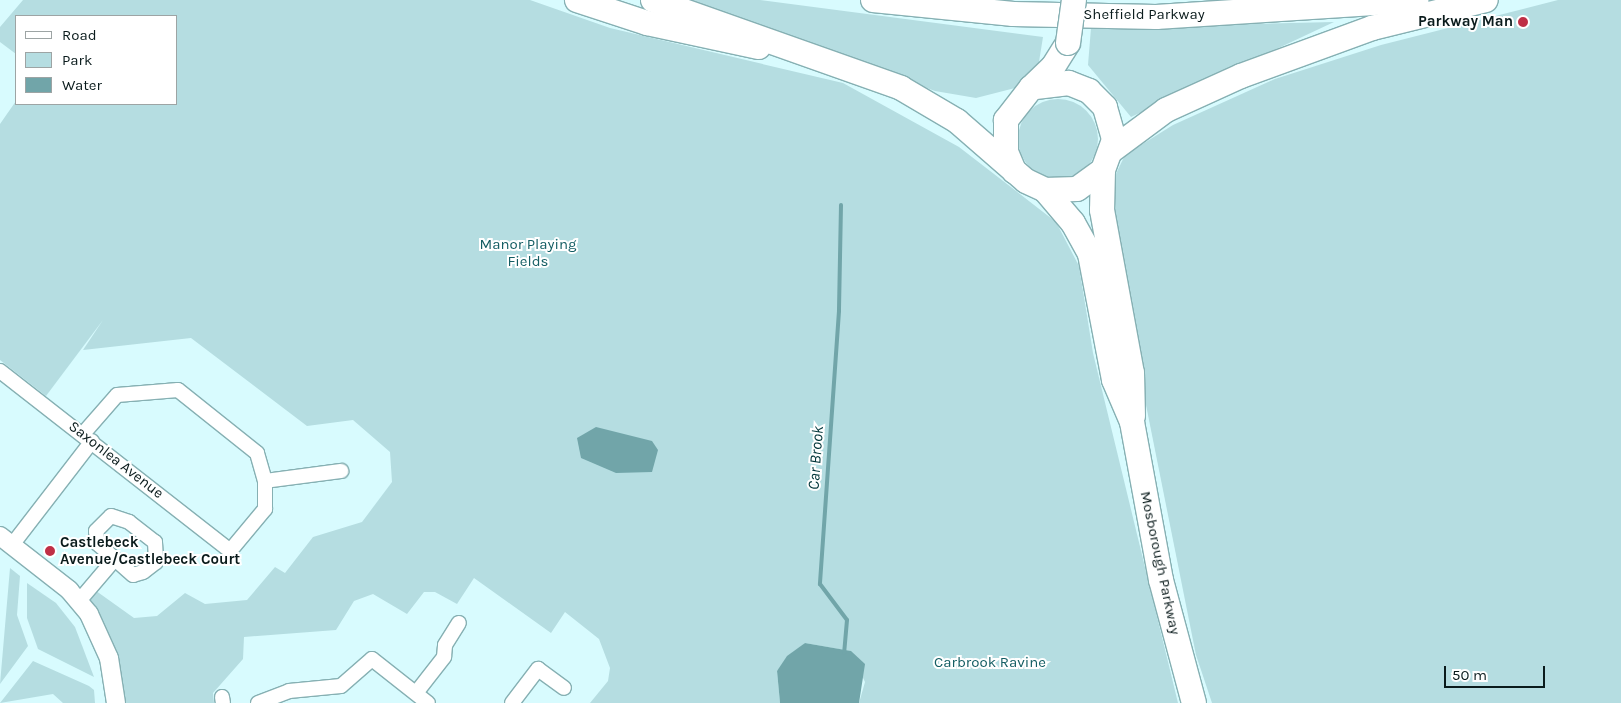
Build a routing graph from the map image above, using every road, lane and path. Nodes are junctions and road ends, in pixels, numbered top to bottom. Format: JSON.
{"nodes":[{"id":1,"x":577,"y":0,"type":"edge"},
{"id":2,"x":653,"y":0,"type":"edge"},
{"id":3,"x":873,"y":0,"type":"edge"},
{"id":4,"x":1074,"y":0,"type":"edge"},
{"id":5,"x":1416,"y":0,"type":"edge"},
{"id":6,"x":1486,"y":0,"type":"edge"},
{"id":7,"x":1068,"y":43,"type":"junction"},
{"id":8,"x":799,"y":53,"type":"junction"},
{"id":9,"x":1077,"y":86,"type":"junction"},
{"id":10,"x":1031,"y":88,"type":"junction"},
{"id":11,"x":1108,"y":160,"type":"junction"},
{"id":12,"x":1014,"y":171,"type":"junction"},
{"id":13,"x":1045,"y":190,"type":"junction"},
{"id":14,"x":0,"y":371,"type":"edge"},
{"id":15,"x":1132,"y":422,"type":"junction"},
{"id":16,"x":87,"y":437,"type":"junction"},
{"id":17,"x":341,"y":471,"type":"dead end"},
{"id":18,"x":265,"y":481,"type":"junction"},
{"id":19,"x":6,"y":541,"type":"edge"},
{"id":20,"x":114,"y":561,"type":"junction"},
{"id":21,"x":79,"y":601,"type":"junction"},
{"id":22,"x":459,"y":623,"type":"dead end"},
{"id":23,"x":564,"y":688,"type":"dead end"},
{"id":24,"x":423,"y":700,"type":"edge"},
{"id":25,"x":116,"y":703,"type":"edge"},
{"id":26,"x":258,"y":703,"type":"edge"},
{"id":27,"x":512,"y":703,"type":"edge"},
{"id":28,"x":1194,"y":703,"type":"edge"}],
"edges":[{"from":1,"to":8,"type":"highway"},
{"from":2,"to":8,"type":"highway"},
{"from":3,"to":5,"type":"highway","name":"Sheffield Parkway"},
{"from":4,"to":7,"type":"highway","bridge":true},
{"from":6,"to":11,"type":"highway"},
{"from":7,"to":9,"type":"highway"},
{"from":7,"to":10,"type":"highway"},
{"from":8,"to":12,"type":"highway"},
{"from":9,"to":10,"type":"highway"},
{"from":9,"to":11,"type":"highway"},
{"from":10,"to":12,"type":"highway"},
{"from":11,"to":13,"type":"highway"},
{"from":11,"to":15,"type":"highway","name":"Mosborough Parkway"},
{"from":12,"to":13,"type":"highway"},
{"from":13,"to":15,"type":"highway","name":"Mosborough Parkway"},
{"from":14,"to":16,"type":"street","name":"Saxonlea Avenue"},
{"from":15,"to":28,"type":"highway","name":"Mosborough Parkway"},
{"from":16,"to":18,"type":"street"},
{"from":16,"to":18,"type":"street","name":"Saxonlea Avenue"},
{"from":16,"to":19,"type":"street"},
{"from":17,"to":18,"type":"street"},
{"from":19,"to":21,"type":"street"},
{"from":20,"to":20,"type":"street"},
{"from":20,"to":21,"type":"street"},
{"from":21,"to":25,"type":"street"},
{"from":22,"to":24,"type":"street"},
{"from":23,"to":27,"type":"street"},
{"from":24,"to":26,"type":"street"}]}
